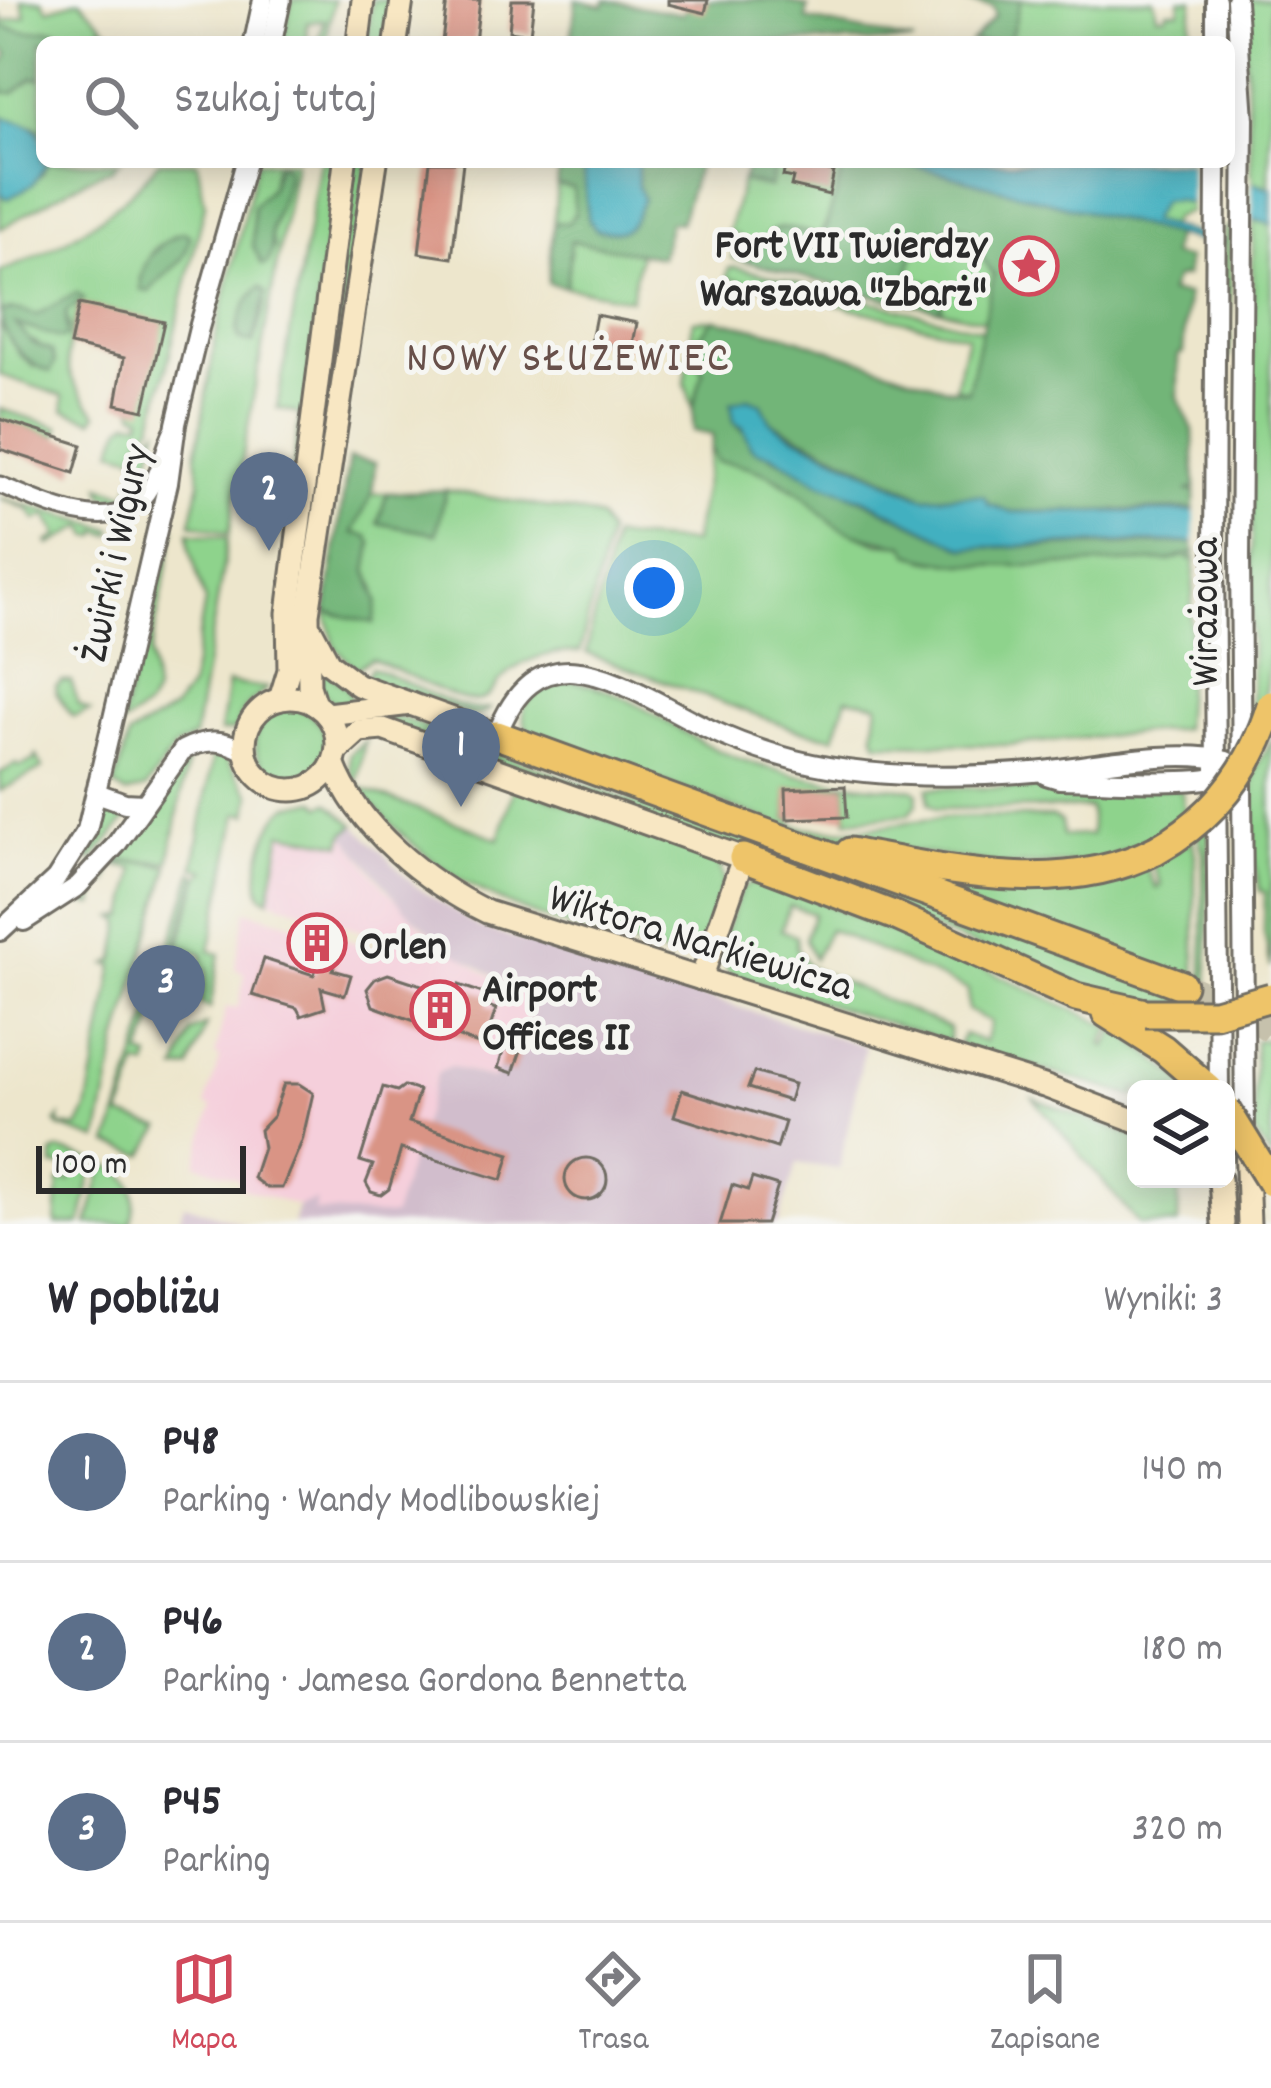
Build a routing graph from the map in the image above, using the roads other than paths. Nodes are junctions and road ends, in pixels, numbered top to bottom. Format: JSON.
{"nodes":[{"id":1,"x":263,"y":0,"type":"edge"},
{"id":2,"x":281,"y":0,"type":"edge"},
{"id":3,"x":363,"y":0,"type":"edge"},
{"id":4,"x":402,"y":0,"type":"edge"},
{"id":5,"x":1216,"y":0,"type":"edge"},
{"id":6,"x":1236,"y":0,"type":"edge"},
{"id":7,"x":255,"y":36,"type":"edge"},
{"id":8,"x":273,"y":36,"type":"edge"},
{"id":9,"x":359,"y":36,"type":"edge"},
{"id":10,"x":397,"y":36,"type":"edge"},
{"id":11,"x":1216,"y":36,"type":"edge"},
{"id":12,"x":231,"y":168,"type":"edge"},
{"id":13,"x":244,"y":168,"type":"edge"},
{"id":14,"x":344,"y":168,"type":"edge"},
{"id":15,"x":375,"y":168,"type":"edge"},
{"id":16,"x":1216,"y":168,"type":"edge"},
{"id":17,"x":218,"y":250,"type":"junction"},
{"id":18,"x":176,"y":424,"type":"junction"},
{"id":19,"x":0,"y":485,"type":"edge"},
{"id":20,"x":308,"y":614,"type":"junction"},
{"id":21,"x":280,"y":699,"type":"junction"},
{"id":22,"x":412,"y":704,"type":"junction"},
{"id":23,"x":1271,"y":706,"type":"edge"},
{"id":24,"x":321,"y":710,"type":"junction"},
{"id":25,"x":497,"y":735,"type":"junction"},
{"id":26,"x":244,"y":751,"type":"junction"},
{"id":27,"x":335,"y":757,"type":"junction"},
{"id":28,"x":1242,"y":766,"type":"junction"},
{"id":29,"x":1218,"y":768,"type":"junction"},
{"id":30,"x":307,"y":787,"type":"junction"},
{"id":31,"x":97,"y":794,"type":"junction"},
{"id":32,"x":144,"y":804,"type":"junction"},
{"id":33,"x":365,"y":818,"type":"junction"},
{"id":34,"x":798,"y":843,"type":"junction"},
{"id":35,"x":743,"y":858,"type":"junction"},
{"id":36,"x":1,"y":930,"type":"edge"},
{"id":37,"x":700,"y":979,"type":"junction"},
{"id":38,"x":1182,"y":986,"type":"tunnel mouth"},
{"id":39,"x":1271,"y":997,"type":"edge"},
{"id":40,"x":1135,"y":1018,"type":"junction"},
{"id":41,"x":1198,"y":1080,"type":"edge"},
{"id":42,"x":1219,"y":1080,"type":"edge"},
{"id":43,"x":1044,"y":1085,"type":"junction"},
{"id":44,"x":1127,"y":1105,"type":"edge"},
{"id":45,"x":1127,"y":1117,"type":"edge"},
{"id":46,"x":1235,"y":1124,"type":"edge"},
{"id":47,"x":1236,"y":1140,"type":"edge"},
{"id":48,"x":1271,"y":1182,"type":"edge"},
{"id":49,"x":1221,"y":1188,"type":"edge"},
{"id":50,"x":1223,"y":1224,"type":"edge"},
{"id":51,"x":1250,"y":1224,"type":"edge"}],
"edges":[{"from":1,"to":7,"type":"street"},
{"from":2,"to":8,"type":"street"},
{"from":3,"to":9,"type":"main road"},
{"from":4,"to":10,"type":"main road"},
{"from":5,"to":11,"type":"street"},
{"from":6,"to":28,"type":"street","name":"Wirażowa"},
{"from":12,"to":17,"type":"street"},
{"from":13,"to":17,"type":"street","name":"Żwirki i Wigury"},
{"from":14,"to":21,"type":"main road"},
{"from":15,"to":20,"type":"main road"},
{"from":16,"to":29,"type":"street","name":"Wirażowa"},
{"from":17,"to":18,"type":"street","name":"Żwirki i Wigury"},
{"from":18,"to":19,"type":"street"},
{"from":18,"to":31,"type":"street","name":"Żwirki i Wigury"},
{"from":20,"to":22,"type":"main road"},
{"from":20,"to":24,"type":"main road"},
{"from":21,"to":24,"type":"main road"},
{"from":21,"to":26,"type":"main road"},
{"from":22,"to":24,"type":"main road"},
{"from":22,"to":25,"type":"main road"},
{"from":23,"to":34,"type":"highway","bridge":true},
{"from":24,"to":27,"type":"main road"},
{"from":25,"to":29,"type":"street"},
{"from":25,"to":34,"type":"highway"},
{"from":26,"to":30,"type":"main road"},
{"from":26,"to":32,"type":"street"},
{"from":27,"to":30,"type":"main road"},
{"from":27,"to":33,"type":"main road","name":"Wiktora Narkiewicza"},
{"from":27,"to":35,"type":"main road"},
{"from":28,"to":29,"type":"street"},
{"from":28,"to":47,"type":"street","name":"Wirażowa"},
{"from":29,"to":42,"type":"street","name":"Wirażowa"},
{"from":30,"to":33,"type":"main road","name":"Wiktora Narkiewicza"},
{"from":31,"to":32,"type":"street"},
{"from":31,"to":36,"type":"street","name":"Żwirki i Wigury"},
{"from":32,"to":36,"type":"street"},
{"from":33,"to":37,"type":"main road","name":"Wiktora Narkiewicza"},
{"from":34,"to":38,"type":"highway"},
{"from":35,"to":37,"type":"main road"},
{"from":35,"to":40,"type":"highway"},
{"from":37,"to":43,"type":"main road","name":"Wiktora Narkiewicza"},
{"from":39,"to":40,"type":"highway","bridge":true},
{"from":40,"to":41,"type":"highway"},
{"from":43,"to":44,"type":"main road","name":"Wiktora Narkiewicza"},
{"from":43,"to":45,"type":"main road","name":"Wiktora Narkiewicza"},
{"from":46,"to":48,"type":"highway","bridge":true},
{"from":47,"to":51,"type":"main road","name":"Wirażowa"},
{"from":49,"to":50,"type":"main road"}]}
